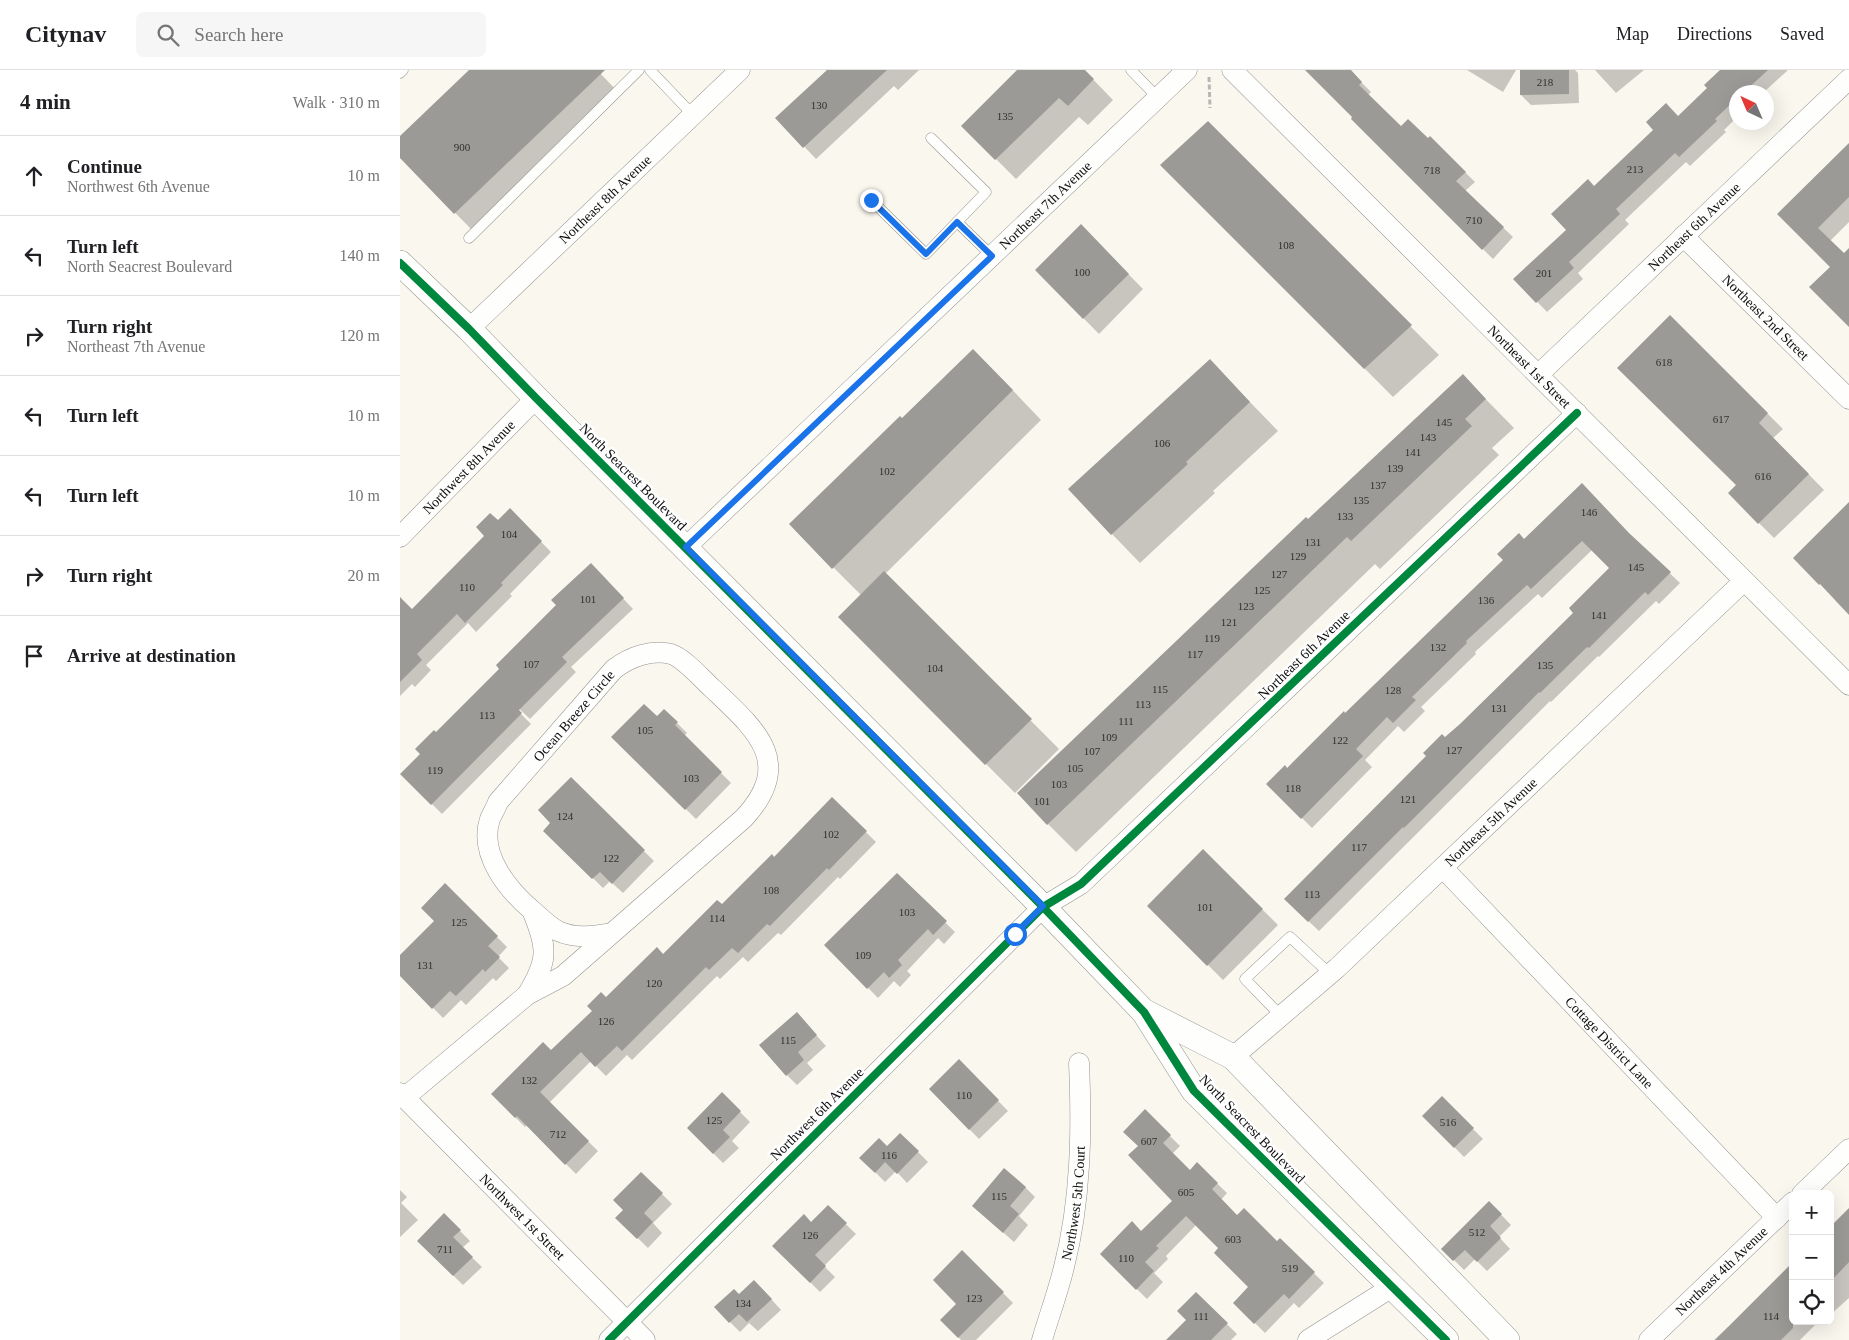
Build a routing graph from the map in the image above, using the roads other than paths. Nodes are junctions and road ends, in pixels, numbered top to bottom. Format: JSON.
{"nodes":[{"id":1,"x":403,"y":70,"type":"edge"},
{"id":2,"x":639,"y":70,"type":"edge"},
{"id":3,"x":650,"y":70,"type":"edge"},
{"id":4,"x":740,"y":70,"type":"edge"},
{"id":5,"x":1131,"y":70,"type":"edge"},
{"id":6,"x":1187,"y":70,"type":"edge"},
{"id":7,"x":1235,"y":71,"type":"edge"},
{"id":8,"x":400,"y":73,"type":"edge"},
{"id":9,"x":1849,"y":79,"type":"edge"},
{"id":10,"x":1158,"y":98,"type":"junction"},
{"id":11,"x":693,"y":115,"type":"junction"},
{"id":12,"x":932,"y":138,"type":"dead end"},
{"id":13,"x":871,"y":200,"type":"dead end"},
{"id":14,"x":957,"y":222,"type":"junction"},
{"id":15,"x":1683,"y":236,"type":"junction"},
{"id":16,"x":468,"y":238,"type":"dead end"},
{"id":17,"x":992,"y":256,"type":"junction"},
{"id":18,"x":400,"y":263,"type":"edge"},
{"id":19,"x":469,"y":329,"type":"junction"},
{"id":20,"x":1539,"y":374,"type":"junction"},
{"id":21,"x":536,"y":398,"type":"junction"},
{"id":22,"x":1849,"y":399,"type":"edge"},
{"id":23,"x":1577,"y":413,"type":"junction"},
{"id":24,"x":400,"y":537,"type":"edge"},
{"id":25,"x":686,"y":547,"type":"junction"},
{"id":26,"x":1744,"y":581,"type":"junction"},
{"id":27,"x":1849,"y":685,"type":"edge"},
{"id":28,"x":1443,"y":868,"type":"junction"},
{"id":29,"x":1043,"y":906,"type":"junction"},
{"id":30,"x":532,"y":910,"type":"junction"},
{"id":31,"x":612,"y":934,"type":"junction"},
{"id":32,"x":1330,"y":974,"type":"junction"},
{"id":33,"x":527,"y":995,"type":"junction"},
{"id":34,"x":1144,"y":1012,"type":"junction"},
{"id":35,"x":1281,"y":1016,"type":"junction"},
{"id":36,"x":1233,"y":1057,"type":"junction"},
{"id":37,"x":1078,"y":1063,"type":"dead end"},
{"id":38,"x":402,"y":1096,"type":"edge"},
{"id":39,"x":1849,"y":1149,"type":"edge"},
{"id":40,"x":1806,"y":1190,"type":"edge"},
{"id":41,"x":1789,"y":1206,"type":"edge"},
{"id":42,"x":1777,"y":1218,"type":"junction"},
{"id":43,"x":1392,"y":1287,"type":"junction"},
{"id":44,"x":627,"y":1322,"type":"junction"},
{"id":45,"x":609,"y":1340,"type":"edge"},
{"id":46,"x":645,"y":1340,"type":"edge"},
{"id":47,"x":1042,"y":1340,"type":"edge"},
{"id":48,"x":1308,"y":1340,"type":"edge"},
{"id":49,"x":1446,"y":1340,"type":"edge"},
{"id":50,"x":1507,"y":1340,"type":"edge"},
{"id":51,"x":1649,"y":1340,"type":"edge"}],
"edges":[{"from":1,"to":8,"type":"lane"},
{"from":2,"to":16,"type":"lane"},
{"from":3,"to":11,"type":"lane"},
{"from":4,"to":11,"type":"street","name":"Northeast 8th Avenue"},
{"from":5,"to":10,"type":"lane"},
{"from":6,"to":10,"type":"street","name":"Northeast 7th Avenue"},
{"from":7,"to":20,"type":"street","name":"Northeast 1st Street"},
{"from":9,"to":15,"type":"street","name":"Northeast 6th Avenue"},
{"from":10,"to":17,"type":"street","name":"Northeast 7th Avenue"},
{"from":11,"to":19,"type":"street","name":"Northeast 8th Avenue"},
{"from":12,"to":14,"type":"lane"},
{"from":13,"to":14,"type":"lane"},
{"from":14,"to":17,"type":"lane"},
{"from":15,"to":20,"type":"street","name":"Northeast 6th Avenue"},
{"from":15,"to":22,"type":"street","name":"Northeast 2nd Street"},
{"from":17,"to":25,"type":"street","name":"Northeast 7th Avenue"},
{"from":18,"to":19,"type":"street","name":"North Seacrest Boulevard"},
{"from":19,"to":21,"type":"street","name":"North Seacrest Boulevard"},
{"from":20,"to":23,"type":"street","name":"Northeast 1st Street"},
{"from":21,"to":24,"type":"street","name":"Northwest 8th Avenue"},
{"from":21,"to":25,"type":"street","name":"North Seacrest Boulevard"},
{"from":23,"to":26,"type":"street","name":"Northeast 1st Street"},
{"from":23,"to":29,"type":"street","name":"Northeast 6th Avenue"},
{"from":25,"to":29,"type":"street","name":"North Seacrest Boulevard"},
{"from":26,"to":27,"type":"street","name":"Northeast 1st Street"},
{"from":26,"to":28,"type":"street","name":"Northeast 5th Avenue"},
{"from":28,"to":32,"type":"street","name":"Northeast 5th Avenue"},
{"from":28,"to":42,"type":"street","name":"Cottage District Lane"},
{"from":29,"to":34,"type":"street","name":"North Seacrest Boulevard"},
{"from":29,"to":44,"type":"street","name":"Northwest 6th Avenue"},
{"from":30,"to":31,"type":"street","name":"Ocean Breeze Circle"},
{"from":30,"to":31,"type":"street","name":"Ocean Breeze Circle"},
{"from":30,"to":33,"type":"street","name":"Ocean Breeze Circle"},
{"from":31,"to":33,"type":"street","name":"Ocean Breeze Circle"},
{"from":32,"to":35,"type":"street","name":"Northeast 5th Avenue"},
{"from":32,"to":35,"type":"lane"},
{"from":33,"to":38,"type":"street","name":"Ocean Breeze Circle"},
{"from":34,"to":36,"type":"street","name":"North Seacrest Boulevard"},
{"from":34,"to":43,"type":"street","name":"North Seacrest Boulevard"},
{"from":35,"to":36,"type":"street","name":"Northeast 5th Avenue"},
{"from":36,"to":50,"type":"street","name":"North Seacrest Boulevard"},
{"from":37,"to":47,"type":"street","name":"Northwest 5th Court"},
{"from":38,"to":44,"type":"street","name":"Northwest 1st Street"},
{"from":39,"to":40,"type":"street"},
{"from":41,"to":42,"type":"street","name":"Northeast 4th Avenue"},
{"from":42,"to":51,"type":"street","name":"Northeast 4th Avenue"},
{"from":43,"to":48,"type":"street"},
{"from":43,"to":49,"type":"street","name":"North Seacrest Boulevard"},
{"from":44,"to":45,"type":"street","name":"Northwest 6th Avenue"},
{"from":44,"to":46,"type":"street","name":"Northwest 1st Street"}]}
